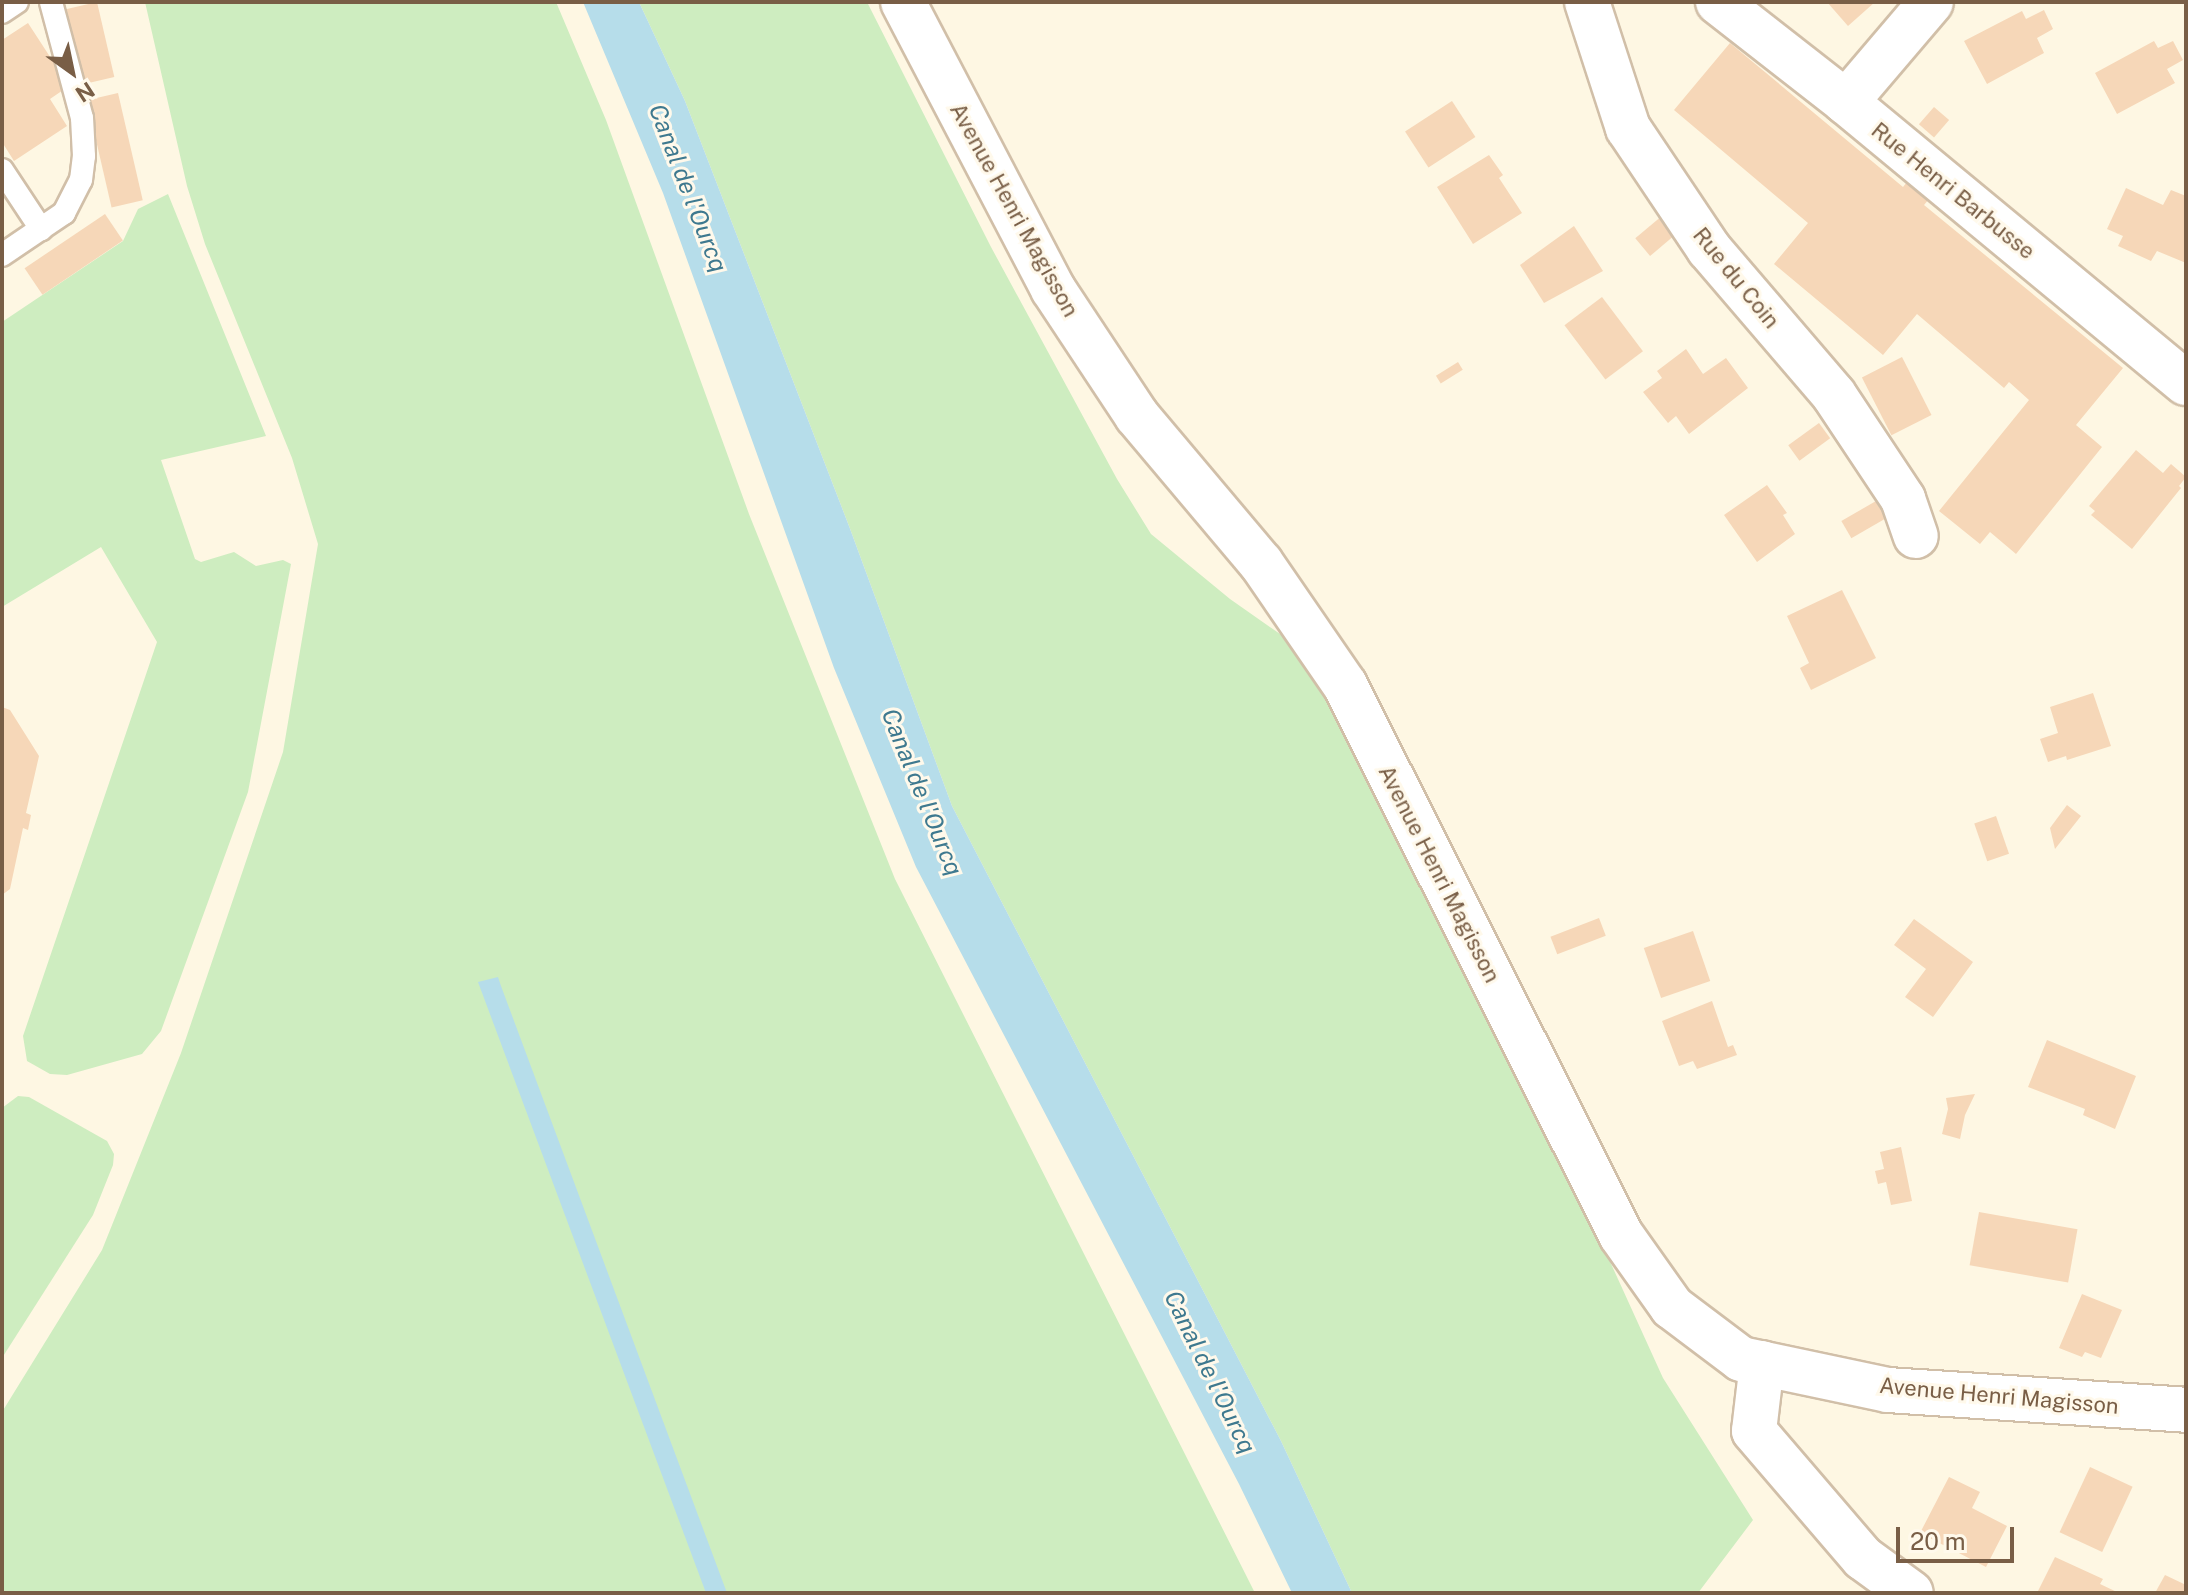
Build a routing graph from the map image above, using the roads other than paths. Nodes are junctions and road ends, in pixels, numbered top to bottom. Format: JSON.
{"nodes":[{"id":1,"x":17,"y":2,"type":"edge"},
{"id":2,"x":51,"y":2,"type":"edge"},
{"id":3,"x":903,"y":2,"type":"edge"},
{"id":4,"x":1587,"y":2,"type":"edge"},
{"id":5,"x":1718,"y":2,"type":"edge"},
{"id":6,"x":1931,"y":2,"type":"edge"},
{"id":7,"x":2,"y":12,"type":"edge"},
{"id":8,"x":1846,"y":102,"type":"junction"},
{"id":9,"x":2,"y":170,"type":"edge"},
{"id":10,"x":41,"y":229,"type":"junction"},
{"id":11,"x":2,"y":255,"type":"edge"},
{"id":12,"x":2186,"y":383,"type":"edge"},
{"id":13,"x":1916,"y":536,"type":"dead end"},
{"id":14,"x":1762,"y":1363,"type":"junction"},
{"id":15,"x":2186,"y":1410,"type":"edge"},
{"id":16,"x":1911,"y":1593,"type":"edge"}],
"edges":[{"from":1,"to":7,"type":"lane"},
{"from":2,"to":10,"type":"lane"},
{"from":3,"to":14,"type":"main road","name":"Avenue Henri Magisson"},
{"from":4,"to":13,"type":"main road","name":"Rue du Coin"},
{"from":5,"to":8,"type":"main road","name":"Rue Henri Barbusse"},
{"from":6,"to":8,"type":"main road"},
{"from":8,"to":12,"type":"main road","name":"Rue Henri Barbusse"},
{"from":9,"to":10,"type":"lane"},
{"from":10,"to":11,"type":"lane"},
{"from":14,"to":15,"type":"main road","name":"Avenue Henri Magisson"},
{"from":14,"to":16,"type":"main road"}]}
